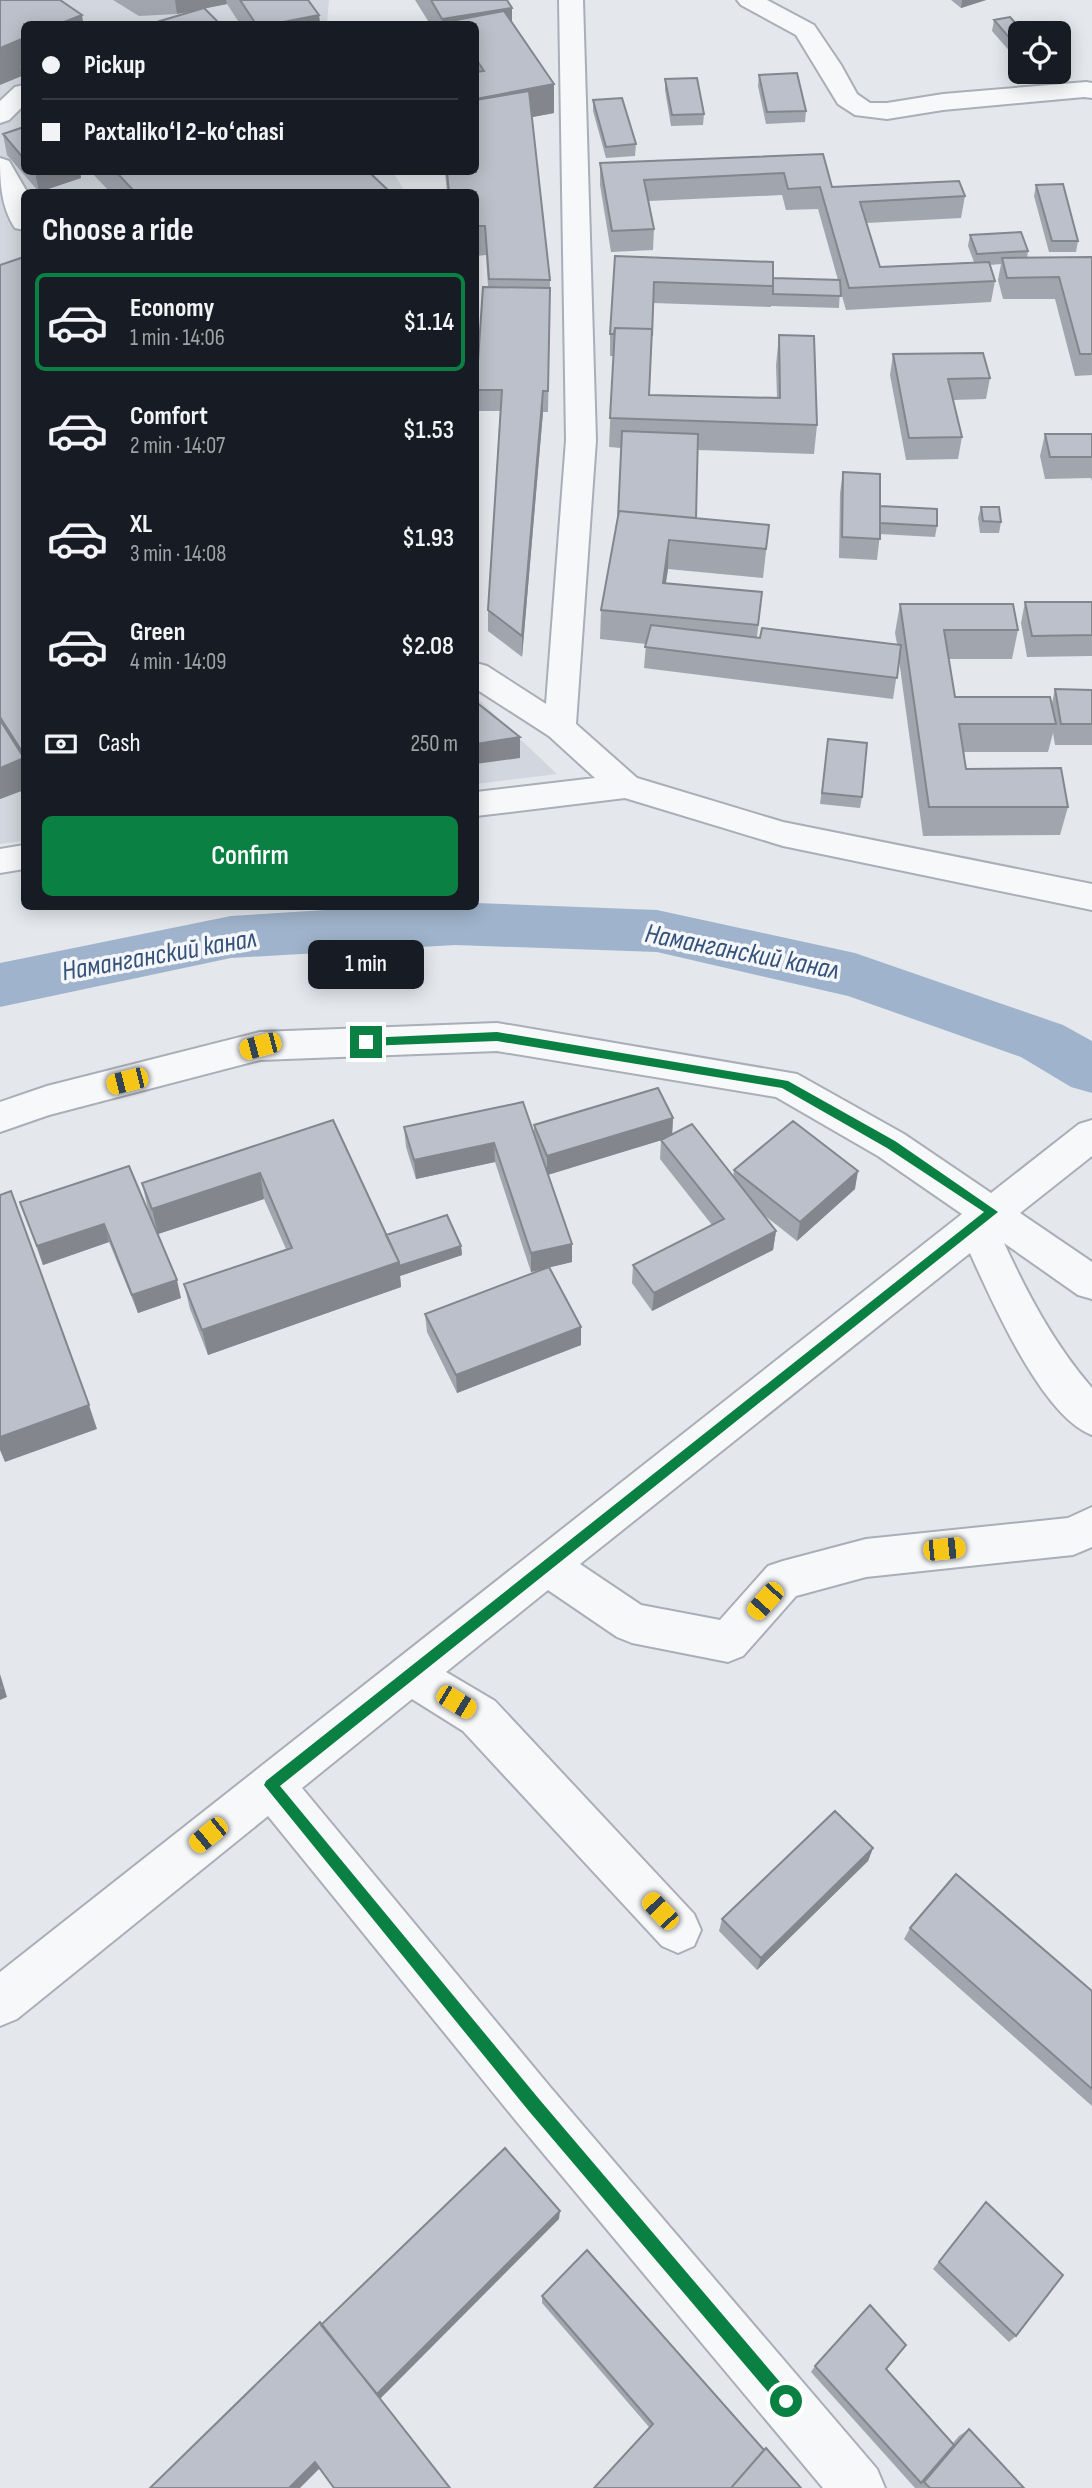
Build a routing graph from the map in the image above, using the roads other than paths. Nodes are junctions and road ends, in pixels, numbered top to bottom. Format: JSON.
{"nodes":[{"id":1,"x":571,"y":0,"type":"edge"},
{"id":2,"x":749,"y":0,"type":"edge"},
{"id":3,"x":1092,"y":91,"type":"edge"},
{"id":4,"x":21,"y":95,"type":"edge"},
{"id":5,"x":0,"y":115,"type":"edge"},
{"id":6,"x":0,"y":166,"type":"edge"},
{"id":7,"x":21,"y":213,"type":"edge"},
{"id":8,"x":21,"y":235,"type":"edge"},
{"id":9,"x":0,"y":239,"type":"edge"},
{"id":10,"x":479,"y":676,"type":"edge"},
{"id":11,"x":560,"y":728,"type":"junction"},
{"id":12,"x":625,"y":786,"type":"junction"},
{"id":13,"x":479,"y":804,"type":"edge"},
{"id":14,"x":21,"y":858,"type":"edge"},
{"id":15,"x":0,"y":862,"type":"edge"},
{"id":16,"x":1092,"y":897,"type":"edge"},
{"id":17,"x":0,"y":1117,"type":"edge"},
{"id":18,"x":1092,"y":1135,"type":"edge"},
{"id":19,"x":984,"y":1219,"type":"junction"},
{"id":20,"x":1092,"y":1283,"type":"edge"},
{"id":21,"x":1092,"y":1417,"type":"edge"},
{"id":22,"x":1092,"y":1526,"type":"edge"},
{"id":23,"x":547,"y":1565,"type":"junction"},
{"id":24,"x":410,"y":1674,"type":"junction"},
{"id":25,"x":271,"y":1785,"type":"junction"},
{"id":26,"x":678,"y":1930,"type":"dead end"},
{"id":27,"x":0,"y":2001,"type":"edge"},
{"id":28,"x":858,"y":2488,"type":"edge"}],
"edges":[{"from":1,"to":11,"type":"street"},
{"from":2,"to":3,"type":"street"},
{"from":4,"to":5,"type":"street"},
{"from":6,"to":7,"type":"street"},
{"from":8,"to":9,"type":"street"},
{"from":10,"to":11,"type":"street"},
{"from":11,"to":12,"type":"street"},
{"from":12,"to":13,"type":"street"},
{"from":12,"to":16,"type":"street"},
{"from":14,"to":15,"type":"street"},
{"from":17,"to":19,"type":"street"},
{"from":18,"to":19,"type":"street"},
{"from":19,"to":20,"type":"street"},
{"from":19,"to":21,"type":"street"},
{"from":19,"to":23,"type":"street"},
{"from":22,"to":23,"type":"street"},
{"from":23,"to":24,"type":"street"},
{"from":24,"to":25,"type":"street"},
{"from":24,"to":26,"type":"street"},
{"from":25,"to":27,"type":"street"},
{"from":25,"to":28,"type":"street"}]}
